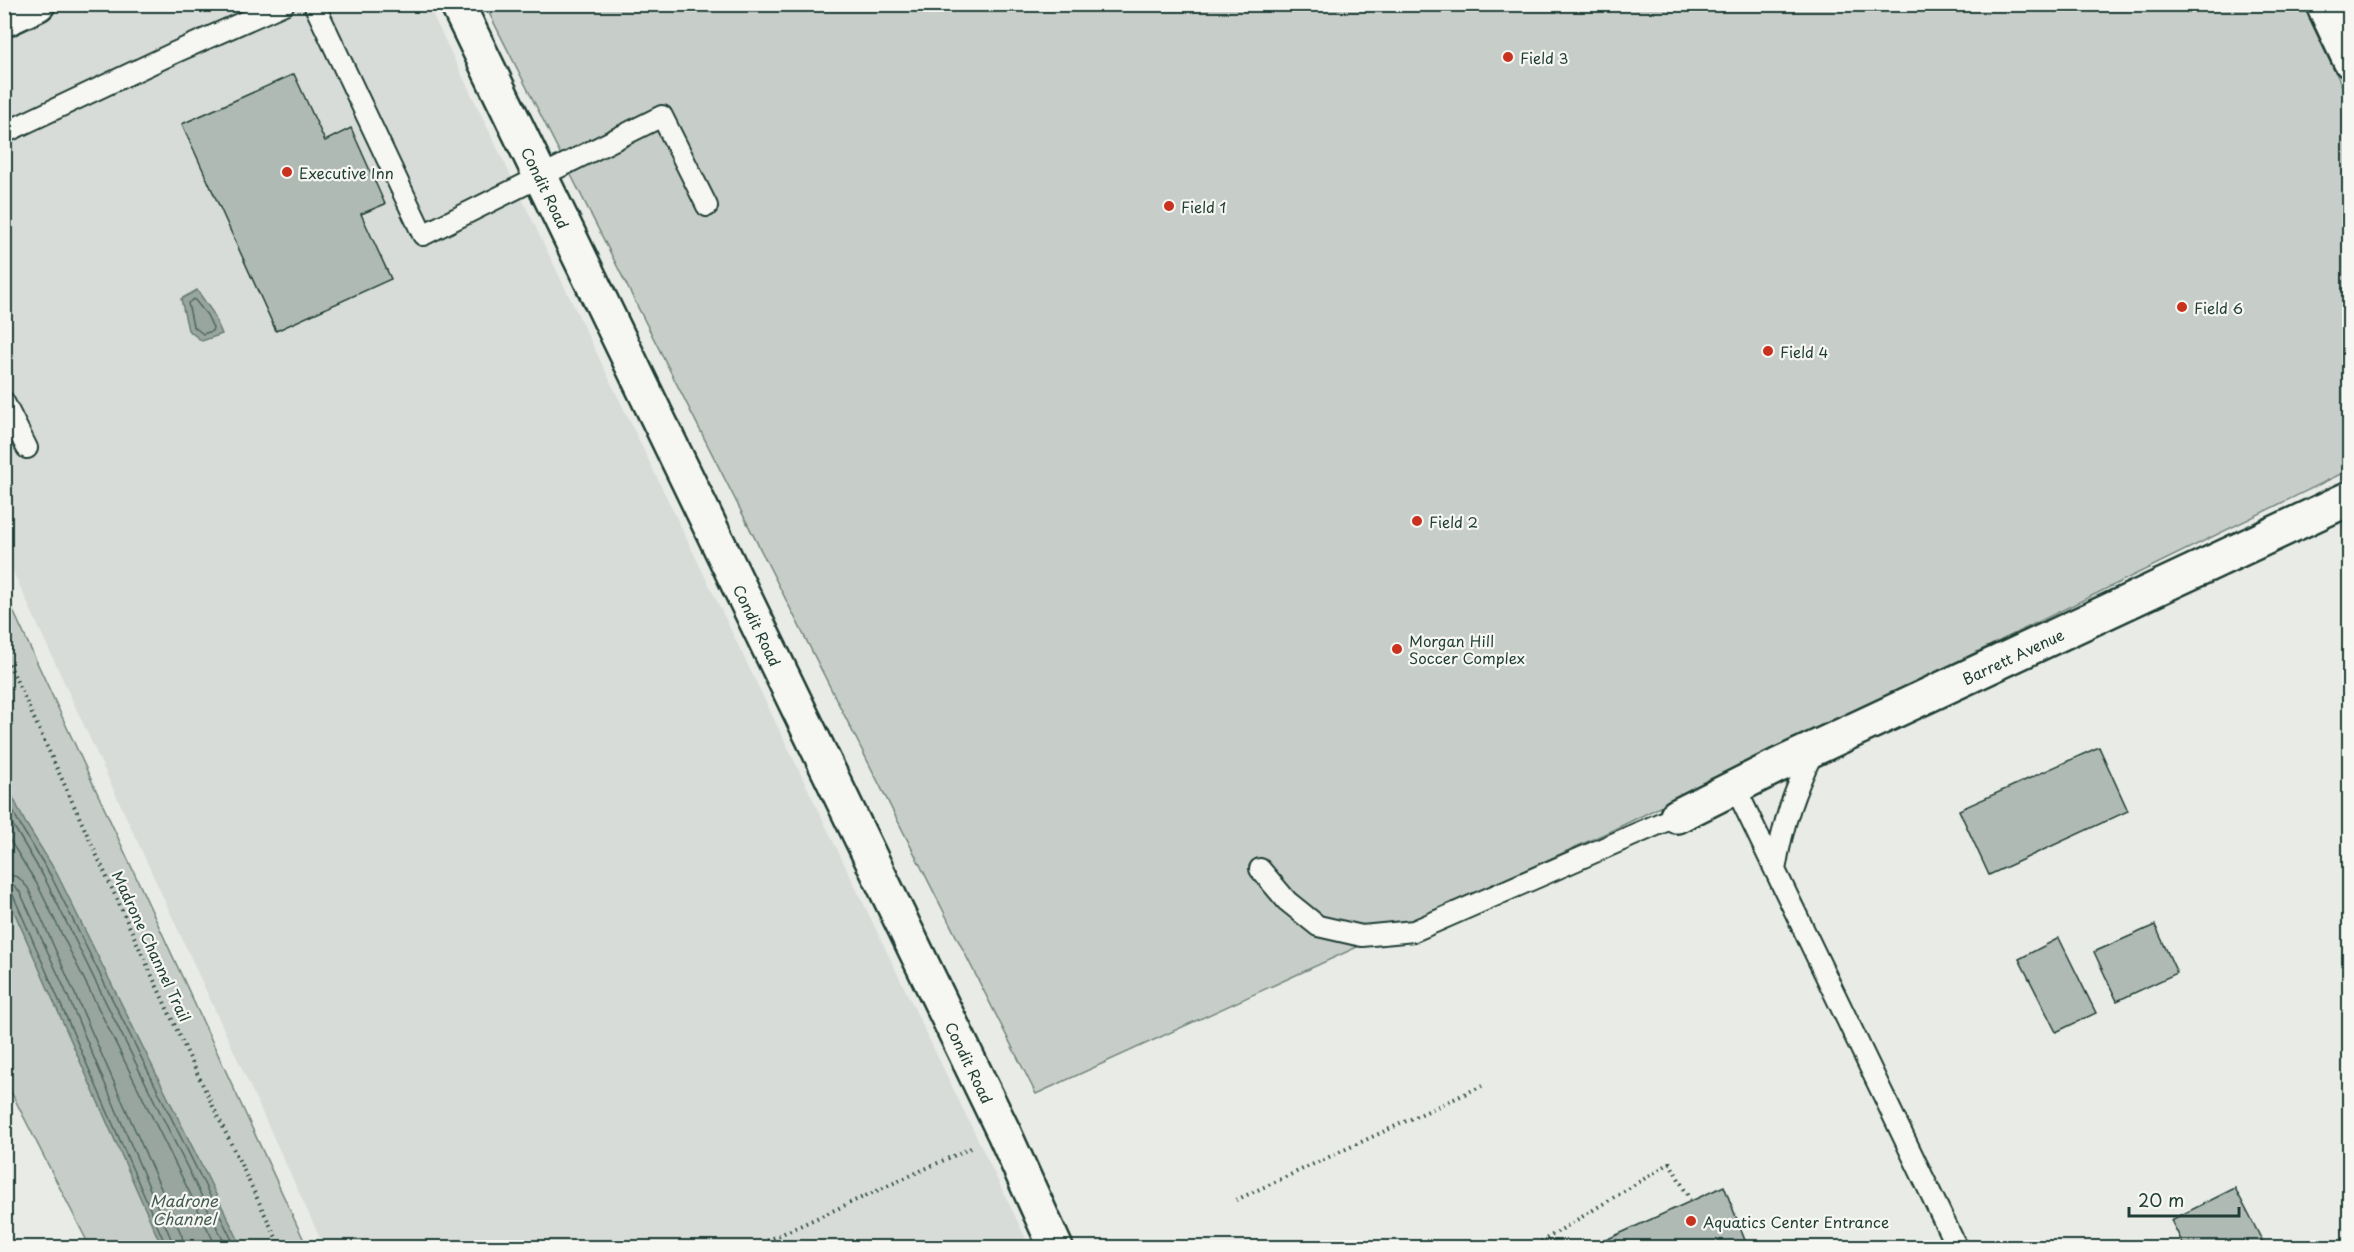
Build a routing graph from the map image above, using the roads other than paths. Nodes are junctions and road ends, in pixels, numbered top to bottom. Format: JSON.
{"nodes":[{"id":1,"x":38,"y":4,"type":"edge"},
{"id":2,"x":284,"y":4,"type":"edge"},
{"id":3,"x":314,"y":4,"type":"edge"},
{"id":4,"x":457,"y":4,"type":"edge"},
{"id":5,"x":2323,"y":4,"type":"edge"},
{"id":6,"x":4,"y":20,"type":"edge"},
{"id":7,"x":2349,"y":61,"type":"edge"},
{"id":8,"x":4,"y":133,"type":"edge"},
{"id":9,"x":540,"y":177,"type":"junction"},
{"id":10,"x":707,"y":206,"type":"dead end"},
{"id":11,"x":4,"y":402,"type":"edge"},
{"id":12,"x":27,"y":448,"type":"dead end"},
{"id":13,"x":2349,"y":498,"type":"edge"},
{"id":14,"x":1815,"y":747,"type":"junction"},
{"id":15,"x":1735,"y":787,"type":"junction"},
{"id":16,"x":1677,"y":816,"type":"joint"},
{"id":17,"x":1260,"y":869,"type":"dead end"},
{"id":18,"x":1775,"y":870,"type":"junction"},
{"id":19,"x":1056,"y":1248,"type":"edge"},
{"id":20,"x":1957,"y":1248,"type":"edge"}],
"edges":[{"from":1,"to":6,"type":"street"},
{"from":2,"to":8,"type":"lane"},
{"from":3,"to":9,"type":"lane"},
{"from":4,"to":9,"type":"street","name":"Condit Road"},
{"from":5,"to":7,"type":"street"},
{"from":9,"to":10,"type":"lane"},
{"from":9,"to":19,"type":"street","name":"Condit Road"},
{"from":11,"to":12,"type":"lane"},
{"from":13,"to":14,"type":"street","name":"Barrett Avenue"},
{"from":14,"to":15,"type":"street","name":"Barrett Avenue"},
{"from":14,"to":18,"type":"lane"},
{"from":15,"to":16,"type":"street","name":"Barrett Avenue"},
{"from":15,"to":18,"type":"lane"},
{"from":16,"to":17,"type":"lane"},
{"from":18,"to":20,"type":"lane"}]}
